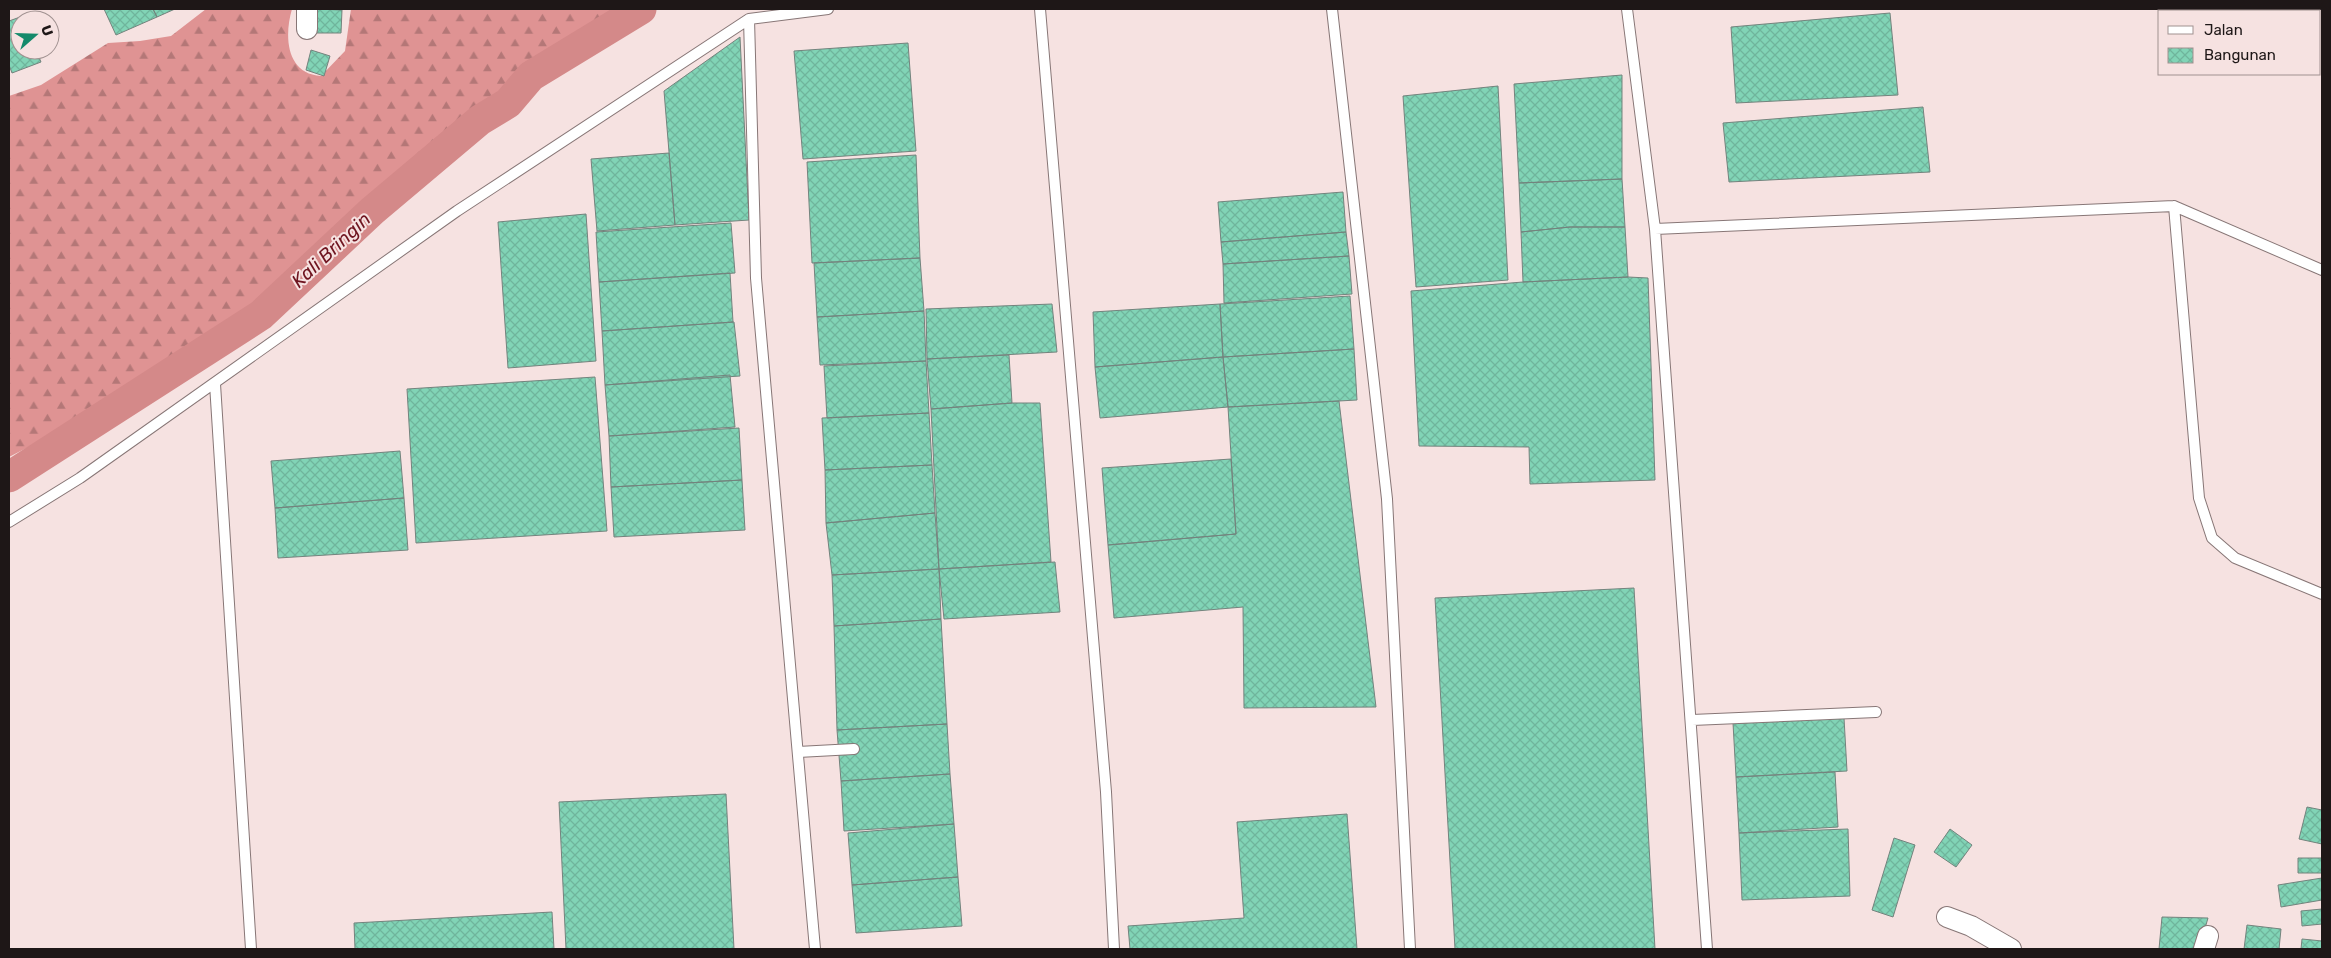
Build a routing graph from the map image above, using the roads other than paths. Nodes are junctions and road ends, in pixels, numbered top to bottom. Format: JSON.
{"nodes":[{"id":1,"x":307,"y":9,"type":"edge"},
{"id":2,"x":828,"y":9,"type":"edge"},
{"id":3,"x":1040,"y":9,"type":"edge"},
{"id":4,"x":1332,"y":9,"type":"edge"},
{"id":5,"x":1627,"y":9,"type":"edge"},
{"id":6,"x":749,"y":19,"type":"junction"},
{"id":7,"x":307,"y":29,"type":"dead end"},
{"id":8,"x":2174,"y":206,"type":"junction"},
{"id":9,"x":1655,"y":229,"type":"junction"},
{"id":10,"x":2322,"y":270,"type":"edge"},
{"id":11,"x":215,"y":384,"type":"junction"},
{"id":12,"x":9,"y":522,"type":"edge"},
{"id":13,"x":2322,"y":594,"type":"edge"},
{"id":14,"x":1876,"y":712,"type":"dead end"},
{"id":15,"x":1692,"y":720,"type":"junction"},
{"id":16,"x":854,"y":749,"type":"dead end"},
{"id":17,"x":798,"y":752,"type":"junction"},
{"id":18,"x":1947,"y":917,"type":"dead end"},
{"id":19,"x":250,"y":949,"type":"edge"},
{"id":20,"x":815,"y":949,"type":"edge"},
{"id":21,"x":1114,"y":949,"type":"edge"},
{"id":22,"x":1410,"y":949,"type":"edge"},
{"id":23,"x":1707,"y":949,"type":"edge"},
{"id":24,"x":2011,"y":949,"type":"edge"}],
"edges":[{"from":1,"to":7,"type":"street"},
{"from":2,"to":6,"type":"lane"},
{"from":3,"to":21,"type":"lane"},
{"from":4,"to":22,"type":"lane"},
{"from":5,"to":9,"type":"lane"},
{"from":6,"to":11,"type":"lane"},
{"from":6,"to":17,"type":"lane"},
{"from":8,"to":9,"type":"lane"},
{"from":8,"to":10,"type":"lane"},
{"from":8,"to":13,"type":"lane"},
{"from":9,"to":15,"type":"lane"},
{"from":11,"to":12,"type":"lane"},
{"from":11,"to":19,"type":"lane"},
{"from":14,"to":15,"type":"lane"},
{"from":15,"to":23,"type":"lane"},
{"from":16,"to":17,"type":"lane"},
{"from":17,"to":20,"type":"lane"},
{"from":18,"to":24,"type":"street"}]}
